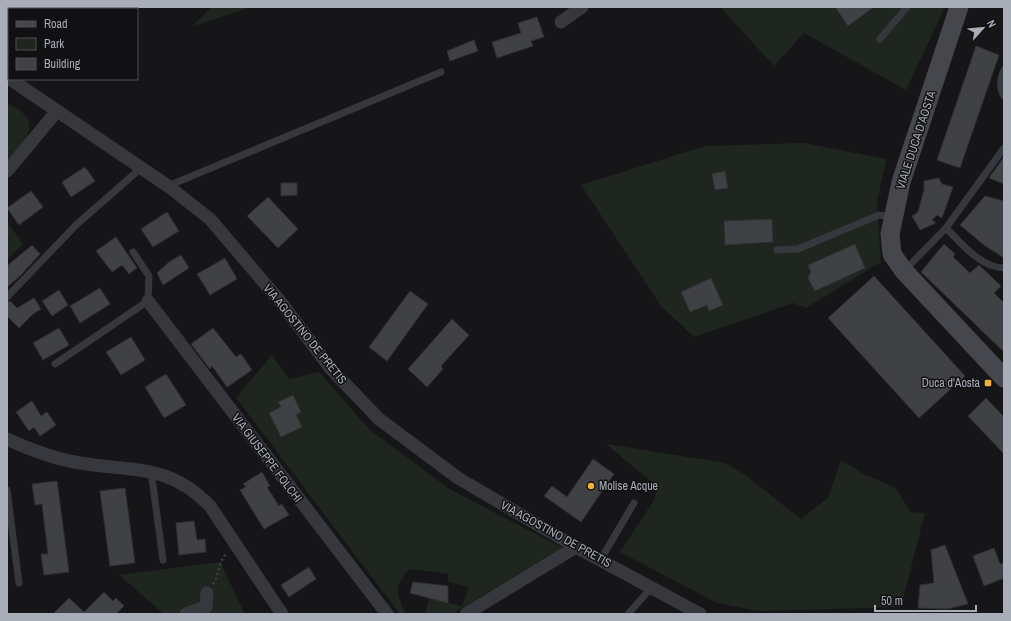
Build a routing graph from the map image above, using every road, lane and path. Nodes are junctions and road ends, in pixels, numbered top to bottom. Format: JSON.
{"nodes":[{"id":1,"x":582,"y":7,"type":"edge"},
{"id":2,"x":907,"y":7,"type":"edge"},
{"id":3,"x":959,"y":7,"type":"edge"},
{"id":4,"x":560,"y":22,"type":"dead end"},
{"id":5,"x":880,"y":39,"type":"dead end"},
{"id":6,"x":1004,"y":70,"type":"edge"},
{"id":7,"x":441,"y":72,"type":"dead end"},
{"id":8,"x":12,"y":80,"type":"edge"},
{"id":9,"x":1004,"y":96,"type":"edge"},
{"id":10,"x":57,"y":111,"type":"junction"},
{"id":11,"x":1004,"y":148,"type":"edge"},
{"id":12,"x":141,"y":168,"type":"junction"},
{"id":13,"x":7,"y":171,"type":"edge"},
{"id":14,"x":168,"y":186,"type":"junction"},
{"id":15,"x":894,"y":217,"type":"junction"},
{"id":16,"x":946,"y":228,"type":"junction"},
{"id":17,"x":777,"y":250,"type":"dead end"},
{"id":18,"x":133,"y":252,"type":"dead end"},
{"id":19,"x":1004,"y":268,"type":"edge"},
{"id":20,"x":904,"y":271,"type":"junction"},
{"id":21,"x":7,"y":297,"type":"edge"},
{"id":22,"x":148,"y":301,"type":"junction"},
{"id":23,"x":55,"y":364,"type":"dead end"},
{"id":24,"x":1004,"y":378,"type":"edge"},
{"id":25,"x":7,"y":439,"type":"edge"},
{"id":26,"x":151,"y":471,"type":"junction"},
{"id":27,"x":7,"y":490,"type":"edge"},
{"id":28,"x":634,"y":503,"type":"dead end"},
{"id":29,"x":235,"y":544,"type":"junction"},
{"id":30,"x":576,"y":547,"type":"junction"},
{"id":31,"x":601,"y":559,"type":"junction"},
{"id":32,"x":163,"y":560,"type":"dead end"},
{"id":33,"x":19,"y":583,"type":"dead end"},
{"id":34,"x":652,"y":587,"type":"junction"},
{"id":35,"x":207,"y":593,"type":"joint"},
{"id":36,"x":186,"y":614,"type":"edge"},
{"id":37,"x":282,"y":614,"type":"edge"},
{"id":38,"x":387,"y":614,"type":"edge"},
{"id":39,"x":466,"y":614,"type":"edge"},
{"id":40,"x":628,"y":614,"type":"edge"},
{"id":41,"x":700,"y":614,"type":"edge"}],
"edges":[{"from":1,"to":4,"type":"street"},
{"from":2,"to":5,"type":"lane"},
{"from":3,"to":15,"type":"main road","name":"VIALE DUCA D'AOSTA"},
{"from":6,"to":9,"type":"lane"},
{"from":7,"to":14,"type":"lane"},
{"from":8,"to":10,"type":"street","name":"VIA AGOSTINO DE PRETIS"},
{"from":10,"to":12,"type":"street","name":"VIA AGOSTINO DE PRETIS"},
{"from":10,"to":13,"type":"street"},
{"from":11,"to":16,"type":"lane"},
{"from":12,"to":14,"type":"street","name":"VIA AGOSTINO DE PRETIS"},
{"from":12,"to":21,"type":"lane"},
{"from":14,"to":30,"type":"street","name":"VIA AGOSTINO DE PRETIS"},
{"from":15,"to":17,"type":"lane"},
{"from":15,"to":20,"type":"main road","name":"VIALE DUCA D'AOSTA"},
{"from":16,"to":19,"type":"lane"},
{"from":16,"to":20,"type":"lane"},
{"from":18,"to":22,"type":"lane"},
{"from":20,"to":24,"type":"main road","name":"VIALE DUCA D'AOSTA"},
{"from":22,"to":23,"type":"lane"},
{"from":22,"to":38,"type":"street","name":"VIA GIUSEPPE FOLCHI"},
{"from":25,"to":26,"type":"street"},
{"from":26,"to":29,"type":"street"},
{"from":26,"to":32,"type":"lane"},
{"from":27,"to":33,"type":"lane"},
{"from":28,"to":31,"type":"lane"},
{"from":29,"to":35,"type":"path"},
{"from":29,"to":37,"type":"street"},
{"from":30,"to":31,"type":"street","name":"VIA AGOSTINO DE PRETIS"},
{"from":30,"to":39,"type":"street"},
{"from":31,"to":34,"type":"street","name":"VIA AGOSTINO DE PRETIS"},
{"from":34,"to":40,"type":"lane"},
{"from":34,"to":41,"type":"street","name":"VIA AGOSTINO DE PRETIS"},
{"from":35,"to":36,"type":"street"}]}
